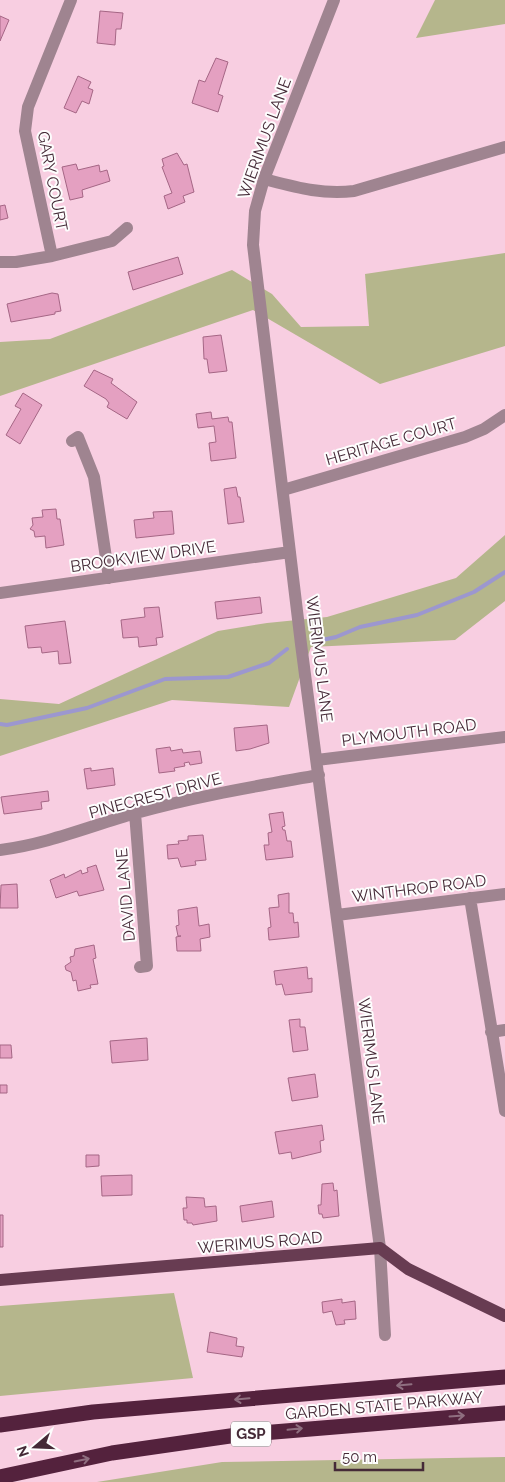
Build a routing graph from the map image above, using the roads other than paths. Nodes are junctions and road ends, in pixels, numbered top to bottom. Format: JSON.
{"nodes":[{"id":1,"x":70,"y":0,"type":"edge"},
{"id":2,"x":334,"y":0,"type":"edge"},
{"id":3,"x":505,"y":147,"type":"edge"},
{"id":4,"x":264,"y":179,"type":"junction"},
{"id":5,"x":126,"y":228,"type":"dead end"},
{"id":6,"x":52,"y":256,"type":"junction"},
{"id":7,"x":0,"y":262,"type":"edge"},
{"id":8,"x":505,"y":415,"type":"edge"},
{"id":9,"x":72,"y":441,"type":"dead end"},
{"id":10,"x":283,"y":490,"type":"junction"},
{"id":11,"x":290,"y":552,"type":"junction"},
{"id":12,"x":109,"y":578,"type":"junction"},
{"id":13,"x":0,"y":593,"type":"edge"},
{"id":14,"x":505,"y":737,"type":"edge"},
{"id":15,"x":316,"y":760,"type":"junction"},
{"id":16,"x":318,"y":775,"type":"junction"},
{"id":17,"x":135,"y":813,"type":"junction"},
{"id":18,"x":0,"y":850,"type":"edge"},
{"id":19,"x":505,"y":894,"type":"edge"},
{"id":20,"x":470,"y":898,"type":"junction"},
{"id":21,"x":337,"y":914,"type":"junction"},
{"id":22,"x":140,"y":967,"type":"dead end"},
{"id":23,"x":505,"y":1030,"type":"edge"},
{"id":24,"x":491,"y":1032,"type":"junction"},
{"id":25,"x":505,"y":1111,"type":"edge"},
{"id":26,"x":380,"y":1248,"type":"junction"},
{"id":27,"x":0,"y":1280,"type":"edge"},
{"id":28,"x":505,"y":1316,"type":"edge"},
{"id":29,"x":385,"y":1335,"type":"dead end"},
{"id":30,"x":505,"y":1377,"type":"edge"},
{"id":31,"x":505,"y":1413,"type":"edge"},
{"id":32,"x":0,"y":1424,"type":"edge"},
{"id":33,"x":0,"y":1477,"type":"edge"}],
"edges":[{"from":1,"to":6,"type":"street","name":"GARY COURT"},
{"from":2,"to":4,"type":"street","name":"WIERIMUS LANE"},
{"from":3,"to":4,"type":"street"},
{"from":4,"to":10,"type":"street","name":"WIERIMUS LANE"},
{"from":5,"to":6,"type":"street"},
{"from":6,"to":7,"type":"street"},
{"from":8,"to":10,"type":"street","name":"HERITAGE COURT"},
{"from":9,"to":12,"type":"street"},
{"from":10,"to":11,"type":"street","name":"WIERIMUS LANE"},
{"from":11,"to":12,"type":"street","name":"BROOKVIEW DRIVE"},
{"from":11,"to":15,"type":"street","name":"WIERIMUS LANE"},
{"from":12,"to":13,"type":"street","name":"BROOKVIEW DRIVE"},
{"from":14,"to":15,"type":"street","name":"PLYMOUTH ROAD"},
{"from":15,"to":16,"type":"street","name":"WIERIMUS LANE"},
{"from":16,"to":17,"type":"street","name":"PINECREST DRIVE"},
{"from":16,"to":21,"type":"street","name":"WIERIMUS LANE"},
{"from":17,"to":18,"type":"street","name":"PINECREST DRIVE"},
{"from":17,"to":22,"type":"street","name":"DAVID LANE"},
{"from":19,"to":20,"type":"street","name":"WINTHROP ROAD"},
{"from":20,"to":21,"type":"street","name":"WINTHROP ROAD"},
{"from":20,"to":24,"type":"street"},
{"from":21,"to":26,"type":"street","name":"WIERIMUS LANE"},
{"from":23,"to":24,"type":"street"},
{"from":24,"to":25,"type":"street"},
{"from":26,"to":27,"type":"main road","name":"WERIMUS ROAD"},
{"from":26,"to":28,"type":"main road"},
{"from":26,"to":29,"type":"street","name":"WIERIMUS LANE"},
{"from":30,"to":32,"type":"highway","name":"GARDEN STATE PARKWAY","number":"GSP","one_way":true},
{"from":33,"to":31,"type":"highway","name":"GARDEN STATE PARKWAY","number":"GSP","one_way":true}]}
